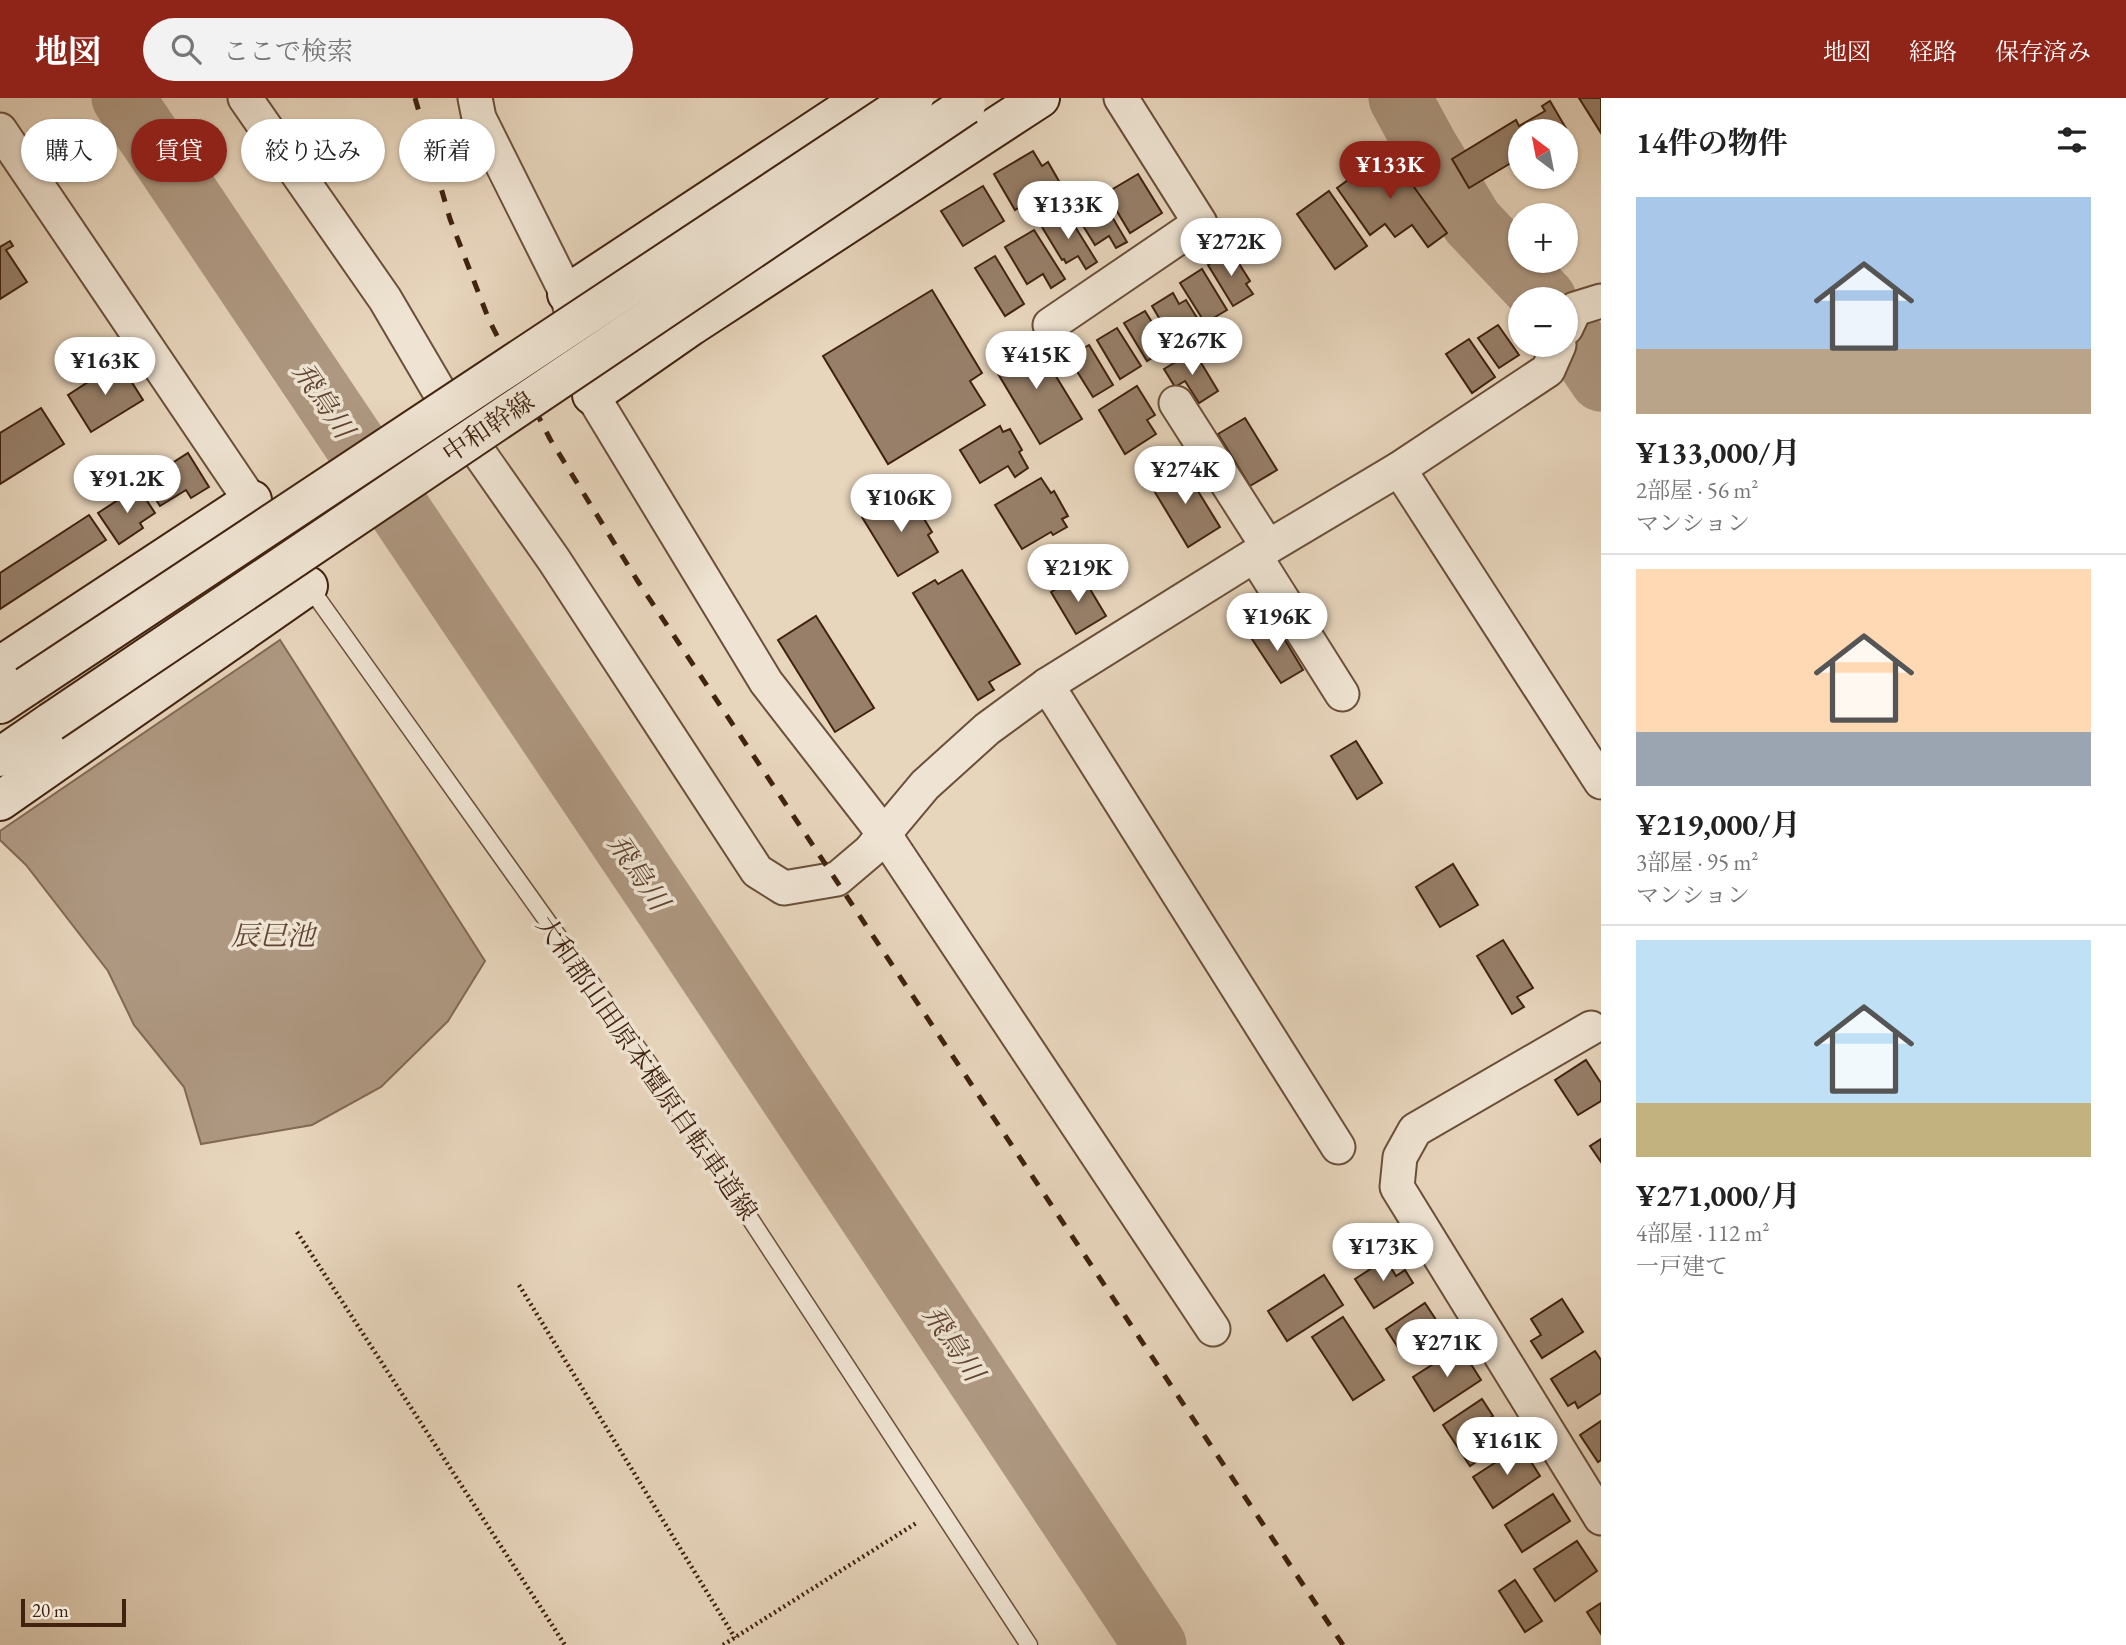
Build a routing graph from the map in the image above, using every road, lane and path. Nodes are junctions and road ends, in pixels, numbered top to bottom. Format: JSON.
{"nodes":[{"id":1,"x":244,"y":98,"type":"edge"},
{"id":2,"x":475,"y":98,"type":"edge"},
{"id":3,"x":864,"y":98,"type":"edge"},
{"id":4,"x":914,"y":98,"type":"edge"},
{"id":5,"x":1040,"y":98,"type":"edge"},
{"id":6,"x":1121,"y":98,"type":"edge"},
{"id":7,"x":971,"y":102,"type":"edge"},
{"id":8,"x":0,"y":130,"type":"edge"},
{"id":9,"x":567,"y":294,"type":"junction"},
{"id":10,"x":1050,"y":325,"type":"dead end"},
{"id":11,"x":1554,"y":357,"type":"edge"},
{"id":12,"x":592,"y":395,"type":"junction"},
{"id":13,"x":1176,"y":403,"type":"dead end"},
{"id":14,"x":456,"y":420,"type":"junction"},
{"id":15,"x":1399,"y":470,"type":"junction"},
{"id":16,"x":252,"y":500,"type":"junction"},
{"id":17,"x":279,"y":545,"type":"junction"},
{"id":18,"x":1261,"y":551,"type":"junction"},
{"id":19,"x":308,"y":586,"type":"junction"},
{"id":20,"x":9,"y":685,"type":"edge"},
{"id":21,"x":1047,"y":685,"type":"junction"},
{"id":22,"x":1342,"y":694,"type":"dead end"},
{"id":23,"x":0,"y":757,"type":"edge"},
{"id":24,"x":1601,"y":782,"type":"edge"},
{"id":25,"x":0,"y":801,"type":"edge"},
{"id":26,"x":884,"y":834,"type":"junction"},
{"id":27,"x":1598,"y":1032,"type":"edge"},
{"id":28,"x":1338,"y":1147,"type":"dead end"},
{"id":29,"x":297,"y":1233,"type":"dead end"},
{"id":30,"x":519,"y":1285,"type":"dead end"},
{"id":31,"x":1213,"y":1329,"type":"dead end"},
{"id":32,"x":939,"y":1507,"type":"junction"},
{"id":33,"x":1601,"y":1518,"type":"edge"},
{"id":34,"x":735,"y":1637,"type":"junction"},
{"id":35,"x":565,"y":1645,"type":"edge"},
{"id":36,"x":723,"y":1645,"type":"edge"},
{"id":37,"x":1029,"y":1645,"type":"edge"}],
"edges":[{"from":1,"to":14,"type":"street"},
{"from":2,"to":9,"type":"street"},
{"from":3,"to":9,"type":"main road"},
{"from":4,"to":20,"type":"main road","name":"中和幹線","bridge":true},
{"from":5,"to":12,"type":"main road"},
{"from":6,"to":10,"type":"street"},
{"from":7,"to":23,"type":"main road","name":"中和幹線","bridge":true},
{"from":8,"to":16,"type":"street","name":"大和郡山田原本橿原自転車道線"},
{"from":9,"to":12,"type":"street"},
{"from":11,"to":15,"type":"street"},
{"from":12,"to":26,"type":"street"},
{"from":13,"to":18,"type":"street"},
{"from":14,"to":17,"type":"main road"},
{"from":14,"to":26,"type":"street"},
{"from":15,"to":18,"type":"street"},
{"from":15,"to":24,"type":"street"},
{"from":16,"to":17,"type":"street","name":"大和郡山田原本橿原自転車道線"},
{"from":16,"to":20,"type":"main road"},
{"from":17,"to":19,"type":"lane","name":"大和郡山田原本橿原自転車道線"},
{"from":18,"to":21,"type":"street"},
{"from":18,"to":22,"type":"street"},
{"from":19,"to":25,"type":"main road"},
{"from":19,"to":32,"type":"lane","name":"大和郡山田原本橿原自転車道線"},
{"from":21,"to":26,"type":"street"},
{"from":21,"to":28,"type":"street"},
{"from":26,"to":31,"type":"street"},
{"from":27,"to":33,"type":"street"},
{"from":29,"to":35,"type":"path"},
{"from":30,"to":34,"type":"path"},
{"from":32,"to":34,"type":"path"},
{"from":32,"to":37,"type":"lane","name":"大和郡山田原本橿原自転車道線"},
{"from":34,"to":36,"type":"path"}]}
